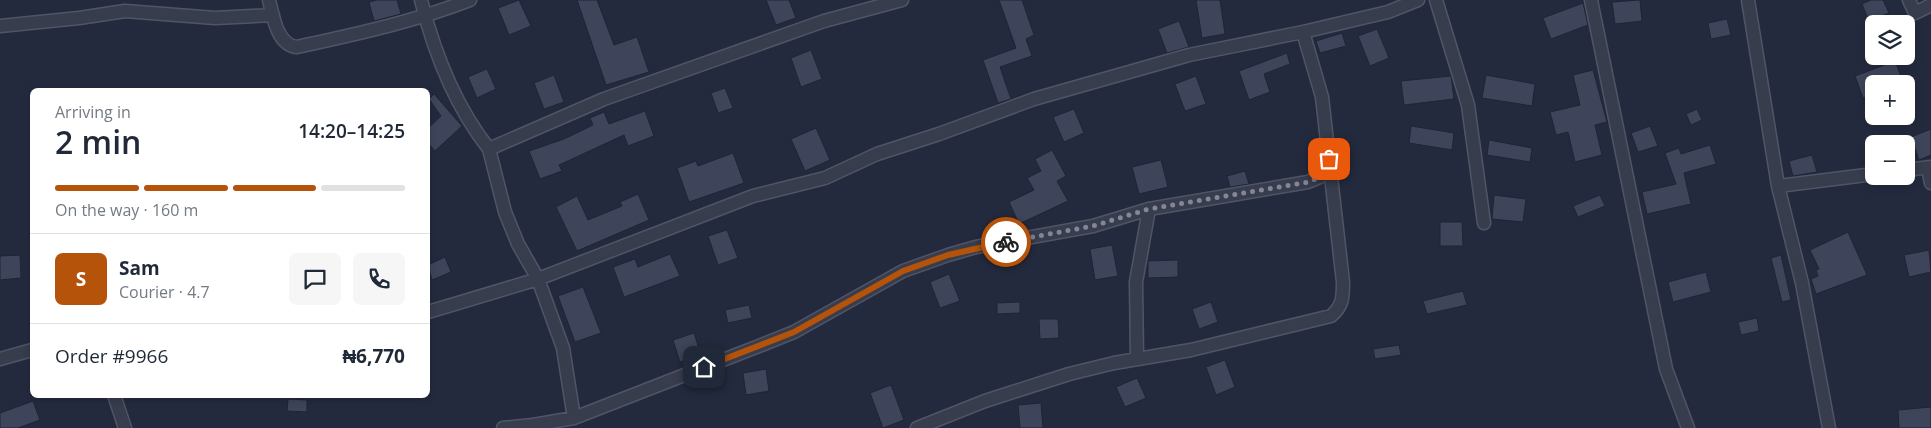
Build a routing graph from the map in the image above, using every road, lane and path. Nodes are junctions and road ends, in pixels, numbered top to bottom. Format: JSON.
{"nodes":[{"id":1,"x":269,"y":0,"type":"edge"},
{"id":2,"x":420,"y":0,"type":"edge"},
{"id":3,"x":470,"y":0,"type":"edge"},
{"id":4,"x":902,"y":0,"type":"edge"},
{"id":5,"x":1418,"y":0,"type":"edge"},
{"id":6,"x":1436,"y":0,"type":"edge"},
{"id":7,"x":1591,"y":0,"type":"edge"},
{"id":8,"x":1748,"y":0,"type":"edge"},
{"id":9,"x":1909,"y":0,"type":"edge"},
{"id":10,"x":1931,"y":5,"type":"edge"},
{"id":11,"x":273,"y":14,"type":"junction"},
{"id":12,"x":425,"y":17,"type":"junction"},
{"id":13,"x":0,"y":26,"type":"edge"},
{"id":14,"x":1303,"y":32,"type":"junction"},
{"id":15,"x":489,"y":149,"type":"junction"},
{"id":16,"x":1329,"y":159,"type":"junction"},
{"id":17,"x":1930,"y":167,"type":"edge"},
{"id":18,"x":1915,"y":169,"type":"edge"},
{"id":19,"x":1865,"y":175,"type":"edge"},
{"id":20,"x":1931,"y":183,"type":"edge"},
{"id":21,"x":1778,"y":186,"type":"junction"},
{"id":22,"x":1149,"y":209,"type":"junction"},
{"id":23,"x":1484,"y":223,"type":"dead end"},
{"id":24,"x":538,"y":279,"type":"junction"},
{"id":25,"x":430,"y":311,"type":"edge"},
{"id":26,"x":30,"y":351,"type":"edge"},
{"id":27,"x":0,"y":359,"type":"edge"},
{"id":28,"x":1138,"y":359,"type":"dead end"},
{"id":29,"x":115,"y":398,"type":"edge"},
{"id":30,"x":574,"y":418,"type":"junction"},
{"id":31,"x":125,"y":428,"type":"edge"},
{"id":32,"x":503,"y":428,"type":"edge"},
{"id":33,"x":917,"y":428,"type":"edge"},
{"id":34,"x":1688,"y":428,"type":"edge"},
{"id":35,"x":1829,"y":428,"type":"edge"}],
"edges":[{"from":1,"to":11,"type":"street"},
{"from":2,"to":12,"type":"street"},
{"from":3,"to":12,"type":"street"},
{"from":4,"to":15,"type":"street"},
{"from":5,"to":14,"type":"street"},
{"from":6,"to":23,"type":"street"},
{"from":7,"to":34,"type":"street"},
{"from":8,"to":21,"type":"street"},
{"from":9,"to":10,"type":"street"},
{"from":11,"to":12,"type":"street"},
{"from":11,"to":13,"type":"street"},
{"from":12,"to":15,"type":"street"},
{"from":14,"to":16,"type":"street"},
{"from":14,"to":24,"type":"street"},
{"from":15,"to":24,"type":"street"},
{"from":16,"to":22,"type":"street"},
{"from":16,"to":33,"type":"street"},
{"from":17,"to":18,"type":"street"},
{"from":17,"to":20,"type":"street"},
{"from":19,"to":21,"type":"street"},
{"from":21,"to":35,"type":"street"},
{"from":22,"to":28,"type":"street"},
{"from":22,"to":30,"type":"street"},
{"from":24,"to":25,"type":"street"},
{"from":24,"to":30,"type":"street"},
{"from":26,"to":27,"type":"street"},
{"from":29,"to":31,"type":"street"},
{"from":30,"to":32,"type":"street"}]}
